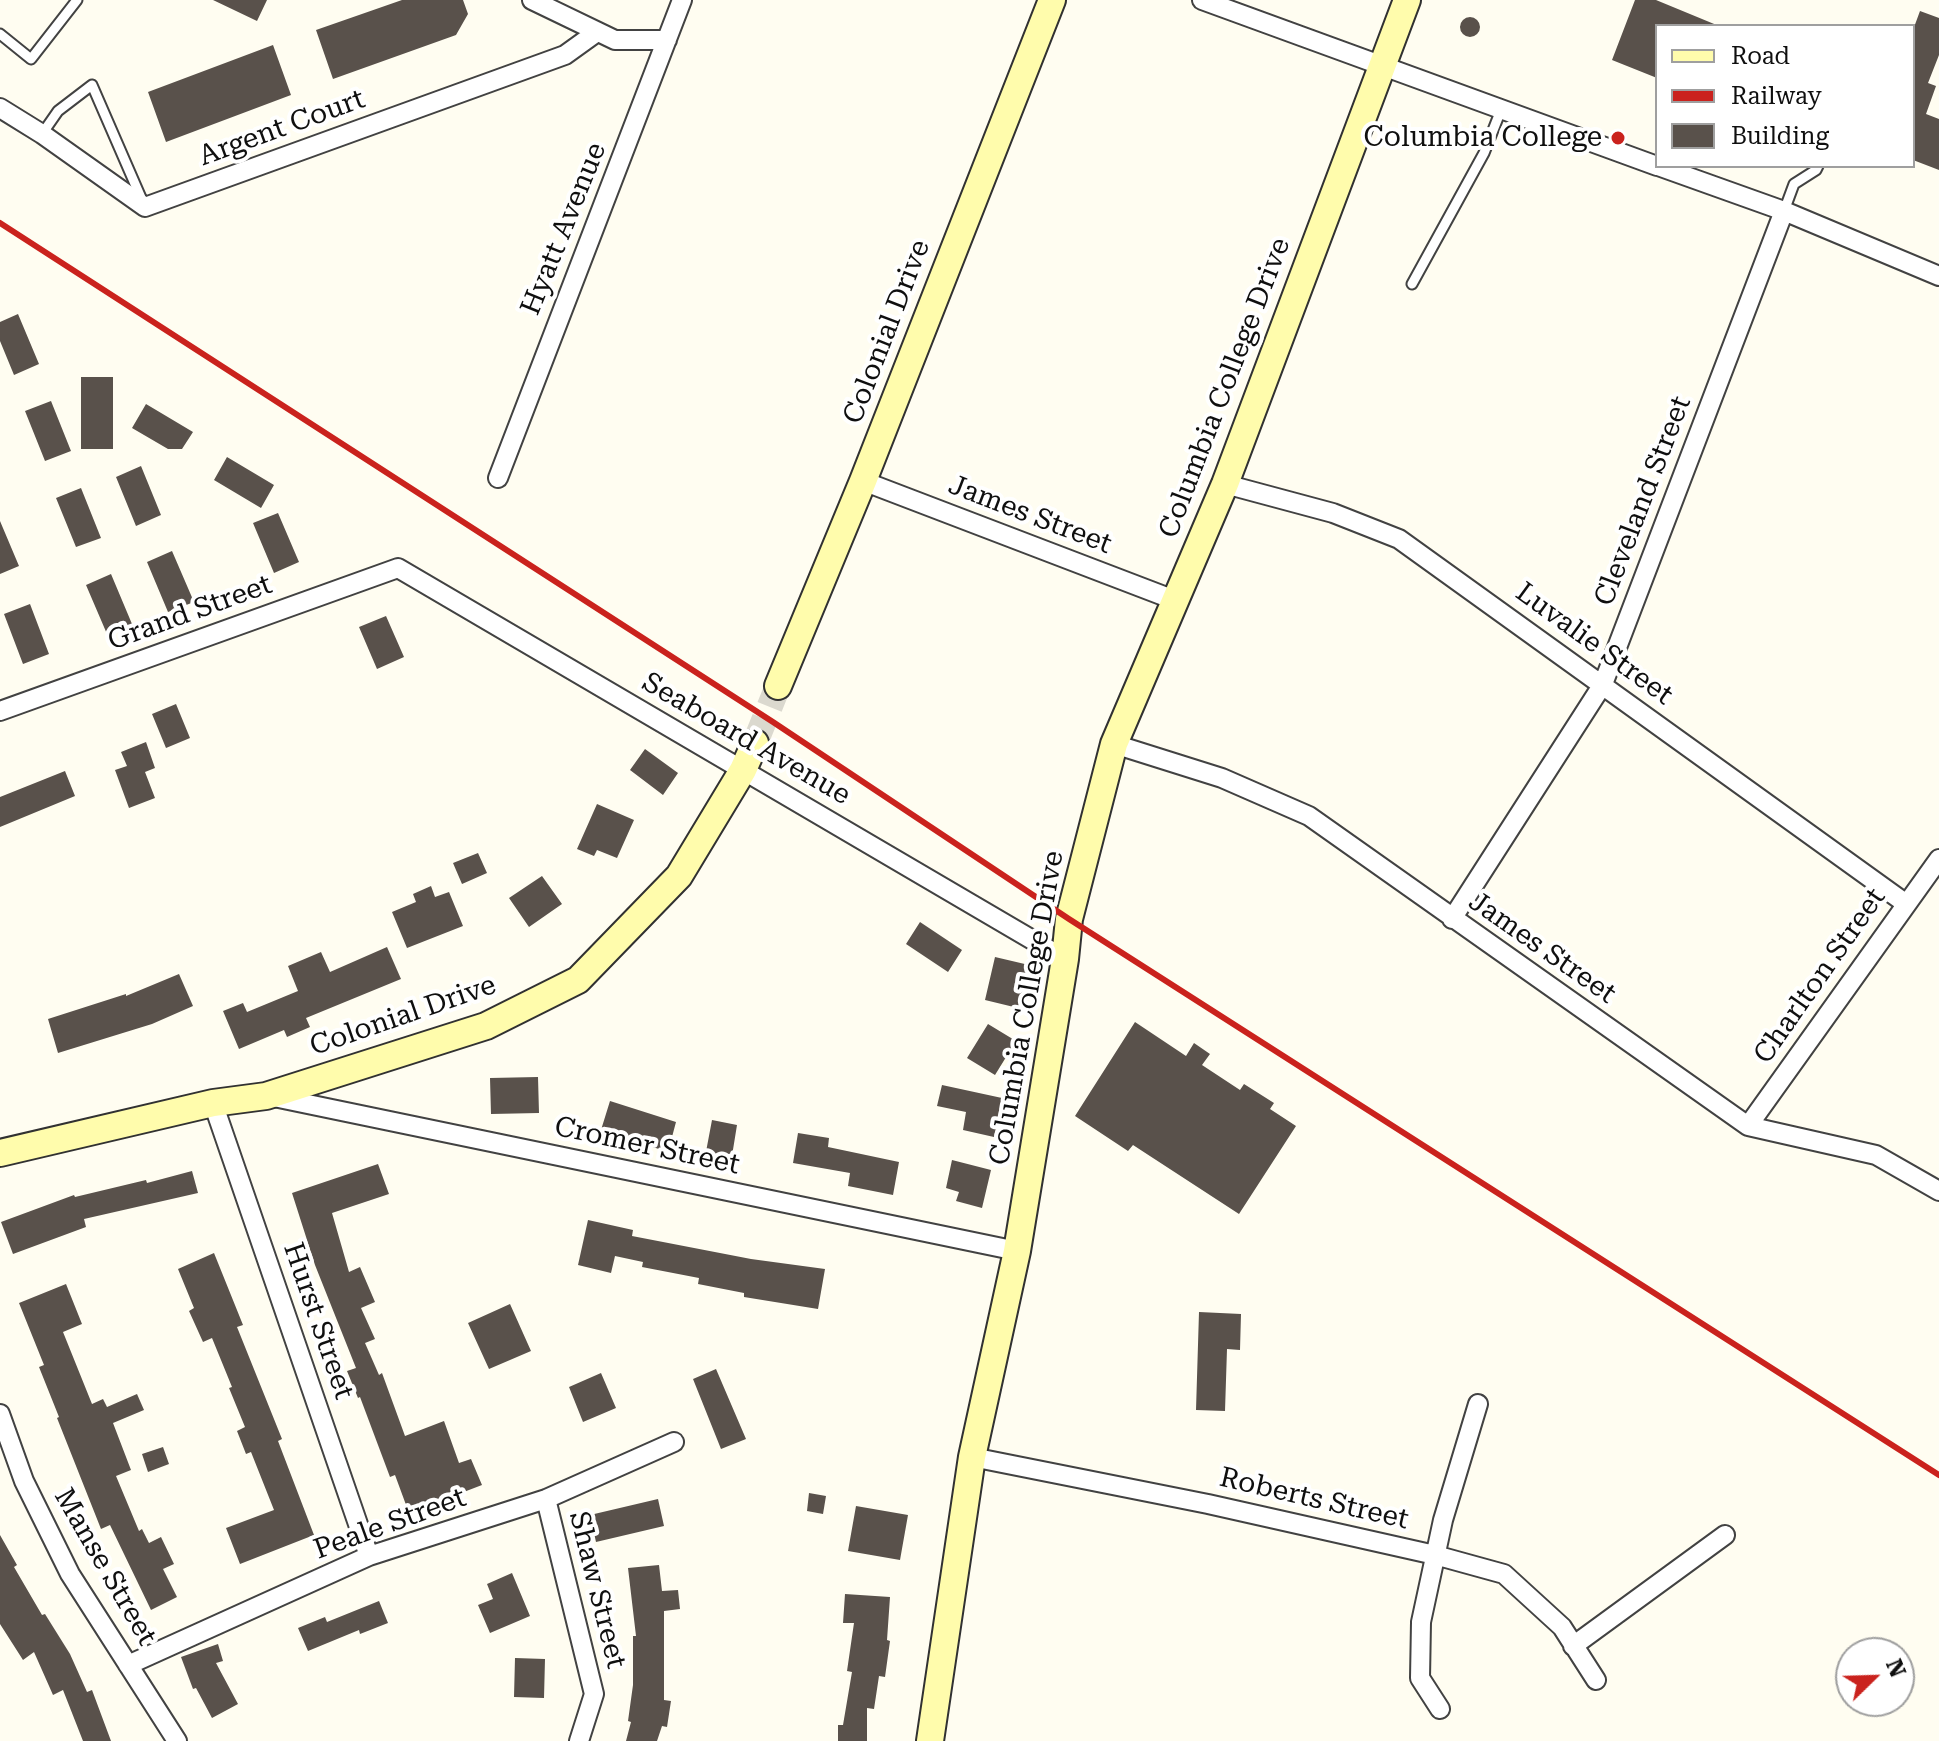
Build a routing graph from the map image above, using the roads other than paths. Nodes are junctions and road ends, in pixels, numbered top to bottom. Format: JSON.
{"nodes":[{"id":1,"x":77,"y":0,"type":"edge"},
{"id":2,"x":532,"y":0,"type":"edge"},
{"id":3,"x":682,"y":0,"type":"edge"},
{"id":4,"x":1052,"y":0,"type":"edge"},
{"id":5,"x":1202,"y":0,"type":"edge"},
{"id":6,"x":1407,"y":0,"type":"edge"},
{"id":7,"x":597,"y":32,"type":"junction"},
{"id":8,"x":0,"y":34,"type":"edge"},
{"id":9,"x":667,"y":40,"type":"junction"},
{"id":10,"x":1381,"y":66,"type":"junction"},
{"id":11,"x":0,"y":108,"type":"edge"},
{"id":12,"x":1501,"y":110,"type":"junction"},
{"id":13,"x":42,"y":134,"type":"junction"},
{"id":14,"x":1655,"y":165,"type":"edge"},
{"id":15,"x":1664,"y":168,"type":"edge"},
{"id":16,"x":1817,"y":168,"type":"edge"},
{"id":17,"x":145,"y":207,"type":"junction"},
{"id":18,"x":1784,"y":211,"type":"junction"},
{"id":19,"x":1939,"y":276,"type":"edge"},
{"id":20,"x":1412,"y":284,"type":"dead end"},
{"id":21,"x":498,"y":478,"type":"dead end"},
{"id":22,"x":863,"y":481,"type":"junction"},
{"id":23,"x":1225,"y":484,"type":"junction"},
{"id":24,"x":398,"y":568,"type":"joint"},
{"id":25,"x":1177,"y":601,"type":"junction"},
{"id":26,"x":1603,"y":684,"type":"junction"},
{"id":27,"x":778,"y":686,"type":"tunnel mouth"},
{"id":28,"x":0,"y":711,"type":"edge"},
{"id":29,"x":755,"y":743,"type":"tunnel mouth"},
{"id":30,"x":1114,"y":744,"type":"junction"},
{"id":31,"x":743,"y":770,"type":"junction"},
{"id":32,"x":1939,"y":859,"type":"edge"},
{"id":33,"x":1905,"y":903,"type":"junction"},
{"id":34,"x":1452,"y":919,"type":"junction"},
{"id":35,"x":1065,"y":959,"type":"junction"},
{"id":36,"x":266,"y":1096,"type":"junction"},
{"id":37,"x":213,"y":1103,"type":"junction"},
{"id":38,"x":1748,"y":1126,"type":"junction"},
{"id":39,"x":0,"y":1153,"type":"edge"},
{"id":40,"x":1939,"y":1191,"type":"edge"},
{"id":41,"x":1017,"y":1251,"type":"junction"},
{"id":42,"x":1478,"y":1404,"type":"dead end"},
{"id":43,"x":0,"y":1414,"type":"edge"},
{"id":44,"x":674,"y":1442,"type":"dead end"},
{"id":45,"x":972,"y":1457,"type":"junction"},
{"id":46,"x":546,"y":1499,"type":"junction"},
{"id":47,"x":1725,"y":1535,"type":"dead end"},
{"id":48,"x":1435,"y":1555,"type":"junction"},
{"id":49,"x":369,"y":1556,"type":"junction"},
{"id":50,"x":1573,"y":1646,"type":"junction"},
{"id":51,"x":128,"y":1665,"type":"junction"},
{"id":52,"x":1596,"y":1680,"type":"dead end"},
{"id":53,"x":1440,"y":1709,"type":"dead end"},
{"id":54,"x":177,"y":1741,"type":"edge"},
{"id":55,"x":579,"y":1741,"type":"edge"},
{"id":56,"x":930,"y":1741,"type":"edge"}],
"edges":[{"from":1,"to":8,"type":"lane"},
{"from":2,"to":7,"type":"street"},
{"from":3,"to":9,"type":"street","name":"Hyatt Avenue"},
{"from":4,"to":22,"type":"street","name":"Colonial Drive"},
{"from":5,"to":10,"type":"street"},
{"from":6,"to":10,"type":"street","name":"Columbia College Drive"},
{"from":7,"to":9,"type":"street"},
{"from":7,"to":17,"type":"street","name":"Argent Court"},
{"from":9,"to":21,"type":"street","name":"Hyatt Avenue"},
{"from":10,"to":12,"type":"street"},
{"from":10,"to":23,"type":"street","name":"Columbia College Drive"},
{"from":11,"to":13,"type":"street"},
{"from":12,"to":14,"type":"street"},
{"from":12,"to":20,"type":"lane"},
{"from":13,"to":17,"type":"street"},
{"from":13,"to":17,"type":"lane"},
{"from":15,"to":18,"type":"street"},
{"from":16,"to":18,"type":"lane"},
{"from":18,"to":19,"type":"street"},
{"from":18,"to":26,"type":"street","name":"Cleveland Street"},
{"from":22,"to":25,"type":"street","name":"James Street"},
{"from":22,"to":27,"type":"street","name":"Colonial Drive"},
{"from":23,"to":25,"type":"street","name":"Columbia College Drive"},
{"from":23,"to":26,"type":"street","name":"Luvalie Street"},
{"from":24,"to":28,"type":"street","name":"Grand Street"},
{"from":24,"to":31,"type":"street","name":"Seaboard Avenue"},
{"from":25,"to":30,"type":"street","name":"Columbia College Drive"},
{"from":26,"to":33,"type":"street","name":"Luvalie Street"},
{"from":26,"to":34,"type":"street","name":"Cleveland Street"},
{"from":29,"to":31,"type":"street","name":"Colonial Drive"},
{"from":30,"to":34,"type":"street","name":"James Street"},
{"from":30,"to":35,"type":"street","name":"Columbia College Drive"},
{"from":31,"to":35,"type":"street","name":"Seaboard Avenue"},
{"from":31,"to":36,"type":"street","name":"Colonial Drive"},
{"from":32,"to":33,"type":"street","name":"Charlton Street"},
{"from":33,"to":38,"type":"street","name":"Charlton Street"},
{"from":34,"to":38,"type":"street","name":"James Street"},
{"from":35,"to":41,"type":"street","name":"Columbia College Drive"},
{"from":36,"to":37,"type":"street","name":"Colonial Drive"},
{"from":36,"to":41,"type":"street","name":"Cromer Street"},
{"from":37,"to":39,"type":"street","name":"Colonial Drive"},
{"from":37,"to":49,"type":"street","name":"Hurst Street"},
{"from":38,"to":40,"type":"street","name":"James Street"},
{"from":41,"to":45,"type":"street","name":"Columbia College Drive"},
{"from":42,"to":48,"type":"street"},
{"from":43,"to":51,"type":"street","name":"Manse Street"},
{"from":44,"to":46,"type":"street","name":"Peale Street"},
{"from":45,"to":48,"type":"street","name":"Roberts Street"},
{"from":45,"to":56,"type":"street","name":"Columbia College Drive"},
{"from":46,"to":49,"type":"street","name":"Peale Street"},
{"from":46,"to":55,"type":"street","name":"Shaw Street"},
{"from":47,"to":50,"type":"street"},
{"from":48,"to":50,"type":"street","name":"Roberts Street"},
{"from":48,"to":53,"type":"street"},
{"from":49,"to":51,"type":"street","name":"Peale Street"},
{"from":50,"to":52,"type":"street","name":"Roberts Street"},
{"from":51,"to":54,"type":"street","name":"Manse Street"}]}
